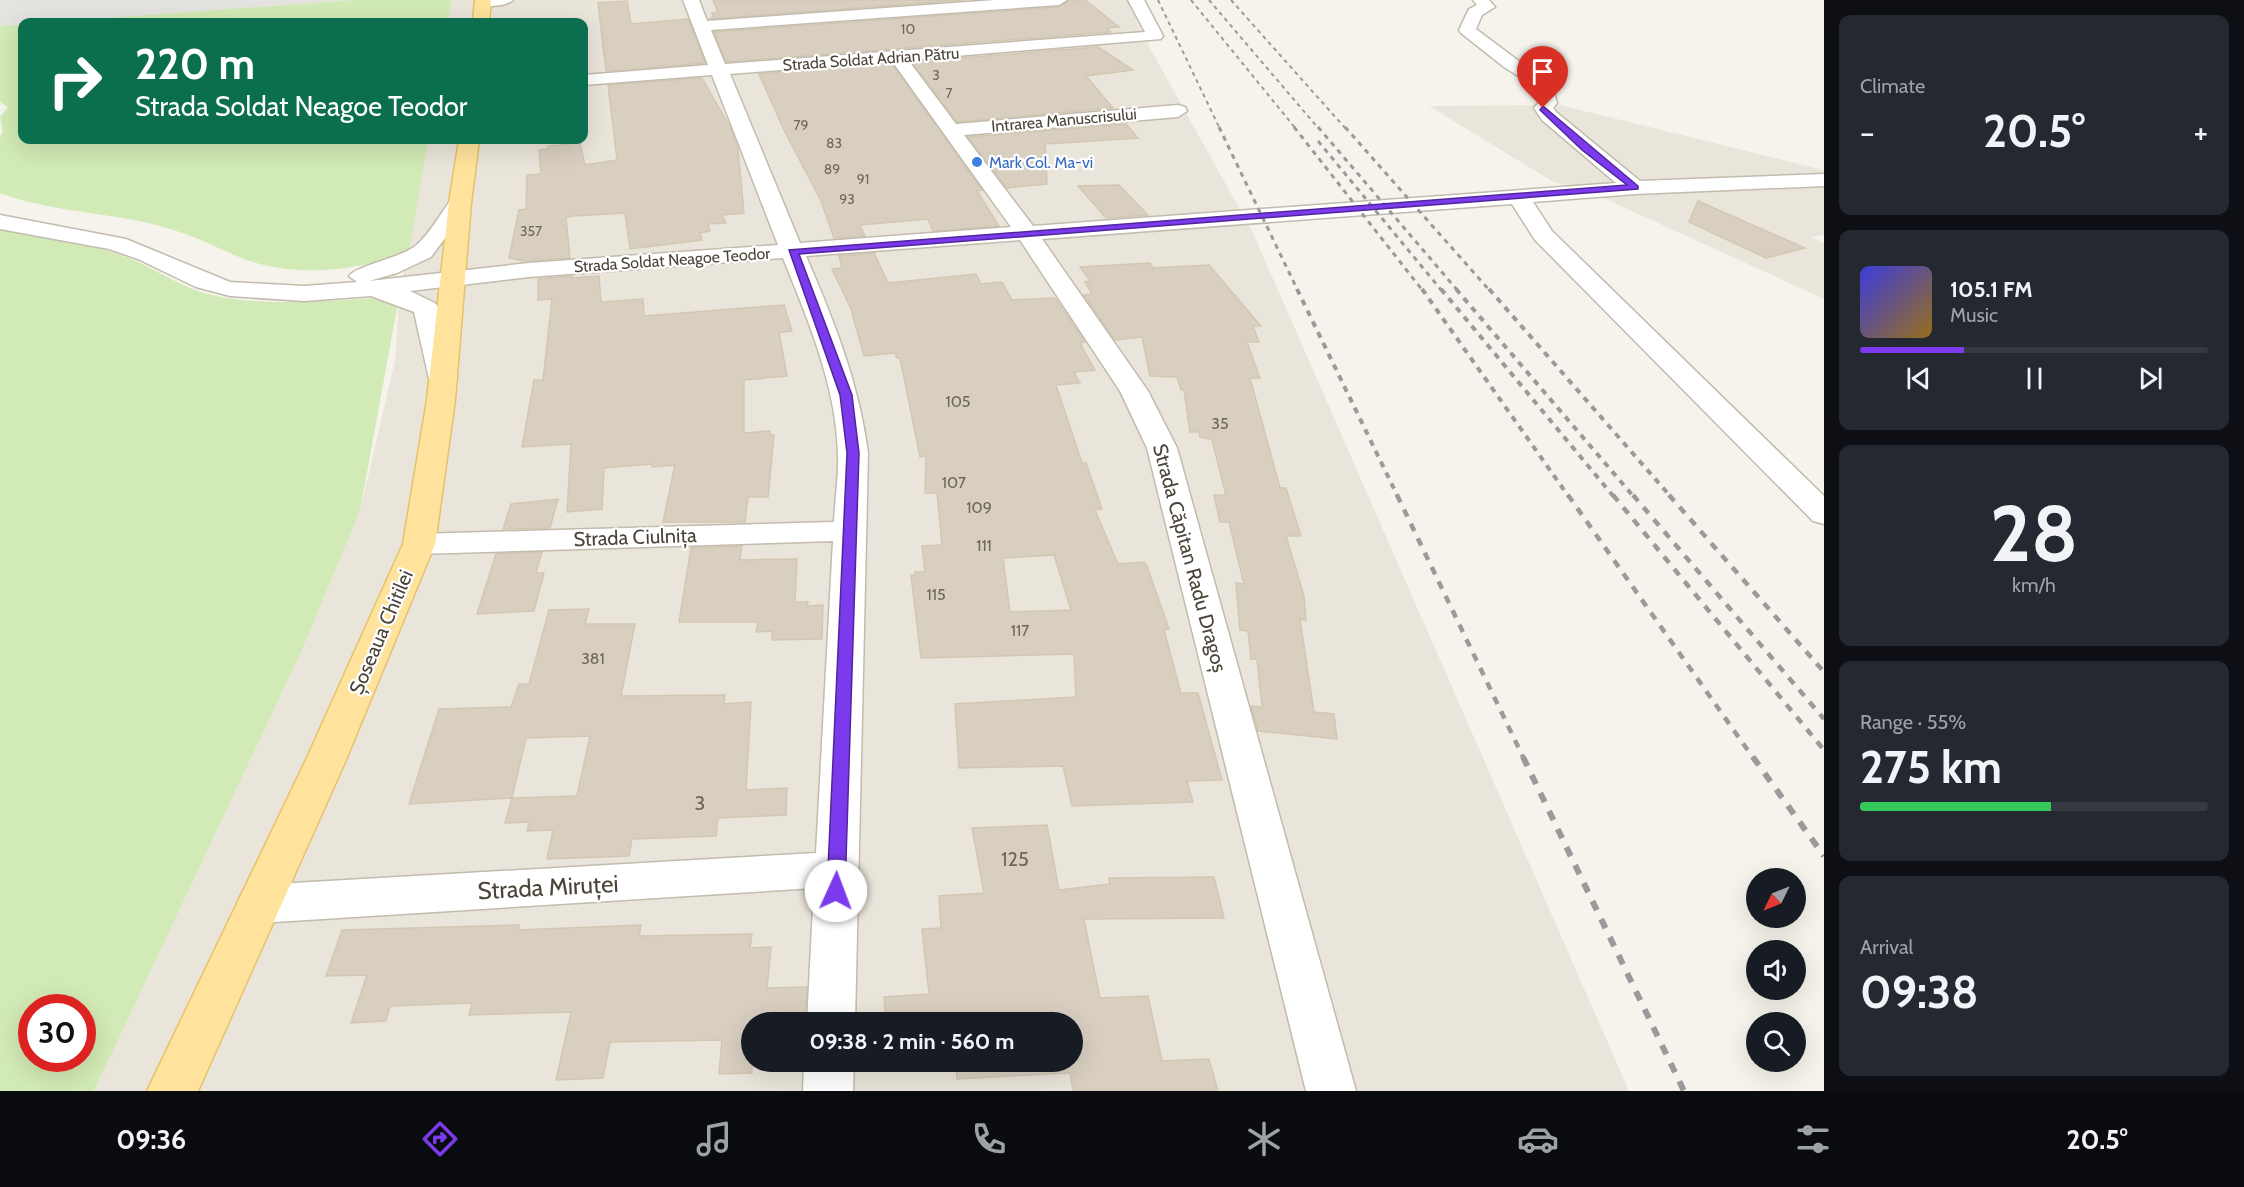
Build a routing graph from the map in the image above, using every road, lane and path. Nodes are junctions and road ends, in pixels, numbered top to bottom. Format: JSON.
{"nodes":[{"id":1,"x":505,"y":0,"type":"edge"},
{"id":2,"x":1059,"y":0,"type":"edge"},
{"id":3,"x":1136,"y":0,"type":"edge"},
{"id":4,"x":1481,"y":0,"type":"edge"},
{"id":5,"x":483,"y":1,"type":"edge"},
{"id":6,"x":697,"y":13,"type":"edge"},
{"id":7,"x":482,"y":18,"type":"edge"},
{"id":8,"x":897,"y":57,"type":"junction"},
{"id":9,"x":719,"y":70,"type":"junction"},
{"id":10,"x":588,"y":80,"type":"edge"},
{"id":11,"x":1178,"y":111,"type":"dead end"},
{"id":12,"x":950,"y":130,"type":"junction"},
{"id":13,"x":468,"y":144,"type":"edge"},
{"id":14,"x":1824,"y":180,"type":"edge"},
{"id":15,"x":1635,"y":188,"type":"junction"},
{"id":16,"x":1519,"y":197,"type":"junction"},
{"id":17,"x":460,"y":202,"type":"junction"},
{"id":18,"x":0,"y":207,"type":"edge"},
{"id":19,"x":0,"y":222,"type":"edge"},
{"id":20,"x":1026,"y":234,"type":"junction"},
{"id":21,"x":793,"y":252,"type":"junction"},
{"id":22,"x":453,"y":276,"type":"junction"},
{"id":23,"x":360,"y":283,"type":"junction"},
{"id":24,"x":443,"y":379,"type":"junction"},
{"id":25,"x":1824,"y":514,"type":"edge"},
{"id":26,"x":850,"y":531,"type":"junction"},
{"id":27,"x":419,"y":544,"type":"junction"},
{"id":28,"x":836,"y":869,"type":"junction"},
{"id":29,"x":259,"y":904,"type":"junction"},
{"id":30,"x":831,"y":1012,"type":"edge"},
{"id":31,"x":829,"y":1072,"type":"edge"},
{"id":32,"x":172,"y":1091,"type":"edge"},
{"id":33,"x":828,"y":1091,"type":"edge"},
{"id":34,"x":1330,"y":1091,"type":"edge"}],
"edges":[{"from":1,"to":5,"type":"street"},
{"from":2,"to":6,"type":"street"},
{"from":3,"to":8,"type":"street","name":"Strada Soldat Adrian Pătru"},
{"from":4,"to":15,"type":"street"},
{"from":5,"to":7,"type":"main road"},
{"from":6,"to":9,"type":"street"},
{"from":8,"to":9,"type":"street","name":"Strada Soldat Adrian Pătru"},
{"from":8,"to":12,"type":"street","name":"Strada Căpitan Radu Dragoș"},
{"from":9,"to":10,"type":"street","name":"Strada Soldat Adrian Pătru"},
{"from":9,"to":21,"type":"street"},
{"from":11,"to":12,"type":"street","name":"Intrarea Manuscrisului"},
{"from":12,"to":20,"type":"street","name":"Strada Căpitan Radu Dragoș"},
{"from":13,"to":17,"type":"main road","name":"Șoseaua Chitilei"},
{"from":14,"to":15,"type":"street","name":"Strada Soldat Neagoe Teodor"},
{"from":15,"to":16,"type":"street","name":"Strada Soldat Neagoe Teodor"},
{"from":16,"to":20,"type":"street","name":"Strada Soldat Neagoe Teodor"},
{"from":16,"to":25,"type":"street"},
{"from":17,"to":22,"type":"main road","name":"Șoseaua Chitilei"},
{"from":17,"to":23,"type":"street"},
{"from":18,"to":23,"type":"street"},
{"from":19,"to":23,"type":"street"},
{"from":20,"to":21,"type":"street","name":"Strada Soldat Neagoe Teodor"},
{"from":20,"to":34,"type":"street","name":"Strada Căpitan Radu Dragoș"},
{"from":21,"to":22,"type":"street","name":"Strada Soldat Neagoe Teodor"},
{"from":21,"to":26,"type":"street"},
{"from":22,"to":23,"type":"street","name":"Strada Soldat Neagoe Teodor"},
{"from":22,"to":24,"type":"main road","name":"Șoseaua Chitilei"},
{"from":23,"to":24,"type":"street"},
{"from":24,"to":27,"type":"main road","name":"Șoseaua Chitilei"},
{"from":26,"to":27,"type":"street","name":"Strada Ciulnița"},
{"from":26,"to":28,"type":"street"},
{"from":27,"to":29,"type":"main road","name":"Șoseaua Chitilei"},
{"from":28,"to":29,"type":"street","name":"Strada Miruței"},
{"from":28,"to":30,"type":"street"},
{"from":29,"to":32,"type":"main road","name":"Șoseaua Chitilei"},
{"from":31,"to":33,"type":"street"}]}
